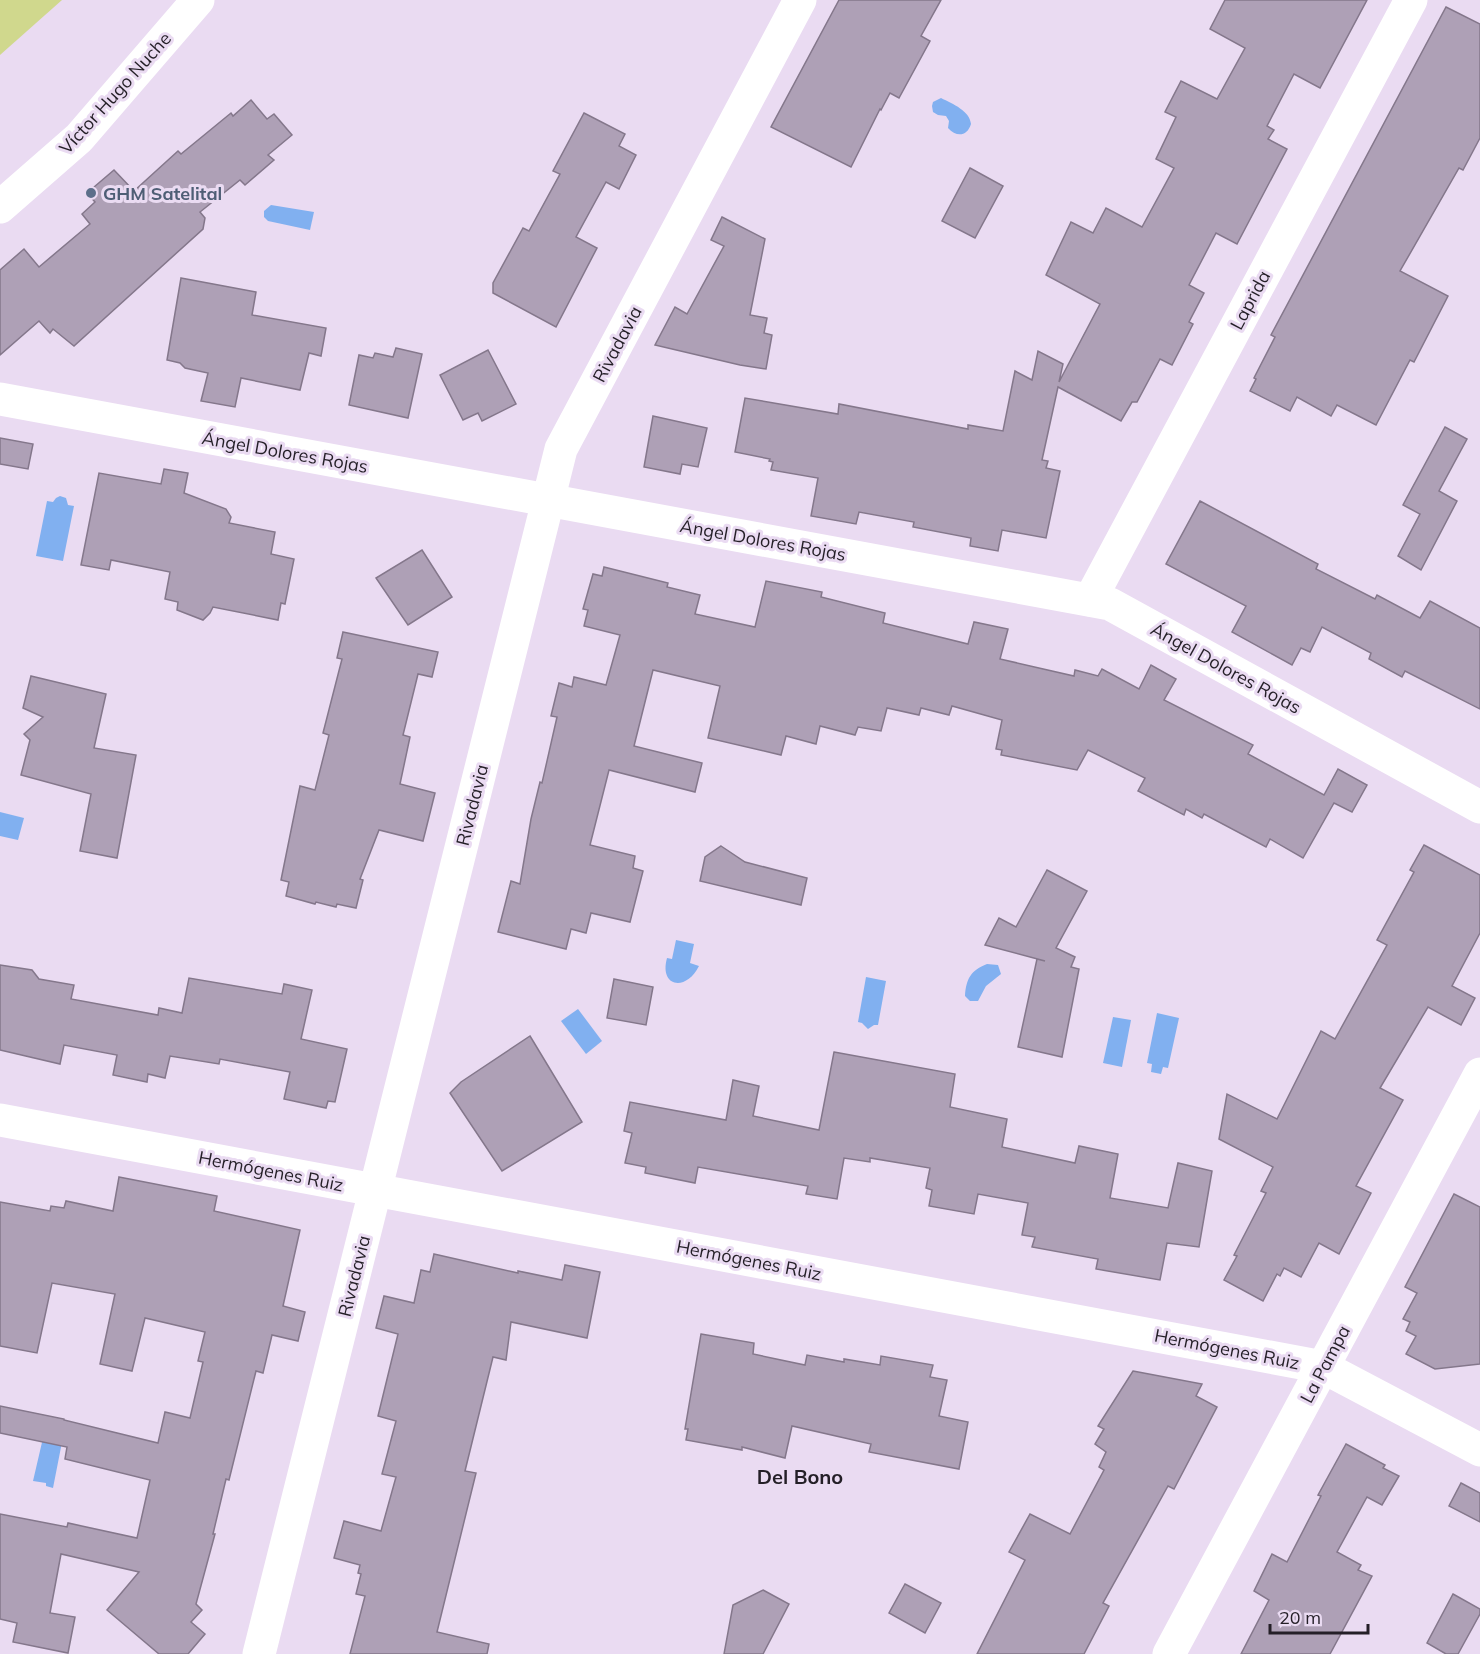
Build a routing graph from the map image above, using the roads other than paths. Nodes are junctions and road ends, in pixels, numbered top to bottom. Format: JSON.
{"nodes":[{"id":1,"x":198,"y":0,"type":"edge"},
{"id":2,"x":800,"y":0,"type":"edge"},
{"id":3,"x":1411,"y":0,"type":"edge"},
{"id":4,"x":0,"y":207,"type":"edge"},
{"id":5,"x":0,"y":399,"type":"edge"},
{"id":6,"x":548,"y":500,"type":"junction"},
{"id":7,"x":1090,"y":600,"type":"junction"},
{"id":8,"x":1480,"y":807,"type":"edge"},
{"id":9,"x":1480,"y":1074,"type":"edge"},
{"id":10,"x":0,"y":1120,"type":"edge"},
{"id":11,"x":376,"y":1190,"type":"junction"},
{"id":12,"x":1323,"y":1367,"type":"junction"},
{"id":13,"x":1480,"y":1450,"type":"edge"},
{"id":14,"x":260,"y":1654,"type":"edge"},
{"id":15,"x":1169,"y":1654,"type":"edge"}],
"edges":[{"from":1,"to":4,"type":"street","name":"Víctor Hugo Nuche"},
{"from":2,"to":6,"type":"street","name":"Rivadavia"},
{"from":3,"to":7,"type":"street","name":"Laprida"},
{"from":5,"to":6,"type":"street","name":"Ángel Dolores Rojas"},
{"from":6,"to":7,"type":"street","name":"Ángel Dolores Rojas"},
{"from":6,"to":11,"type":"street","name":"Rivadavia"},
{"from":7,"to":8,"type":"street","name":"Ángel Dolores Rojas"},
{"from":9,"to":12,"type":"street","name":"La Pampa"},
{"from":10,"to":11,"type":"street","name":"Hermógenes Ruiz"},
{"from":11,"to":12,"type":"street","name":"Hermógenes Ruiz"},
{"from":11,"to":14,"type":"street","name":"Rivadavia"},
{"from":12,"to":13,"type":"street","name":"Hermógenes Ruiz"},
{"from":12,"to":15,"type":"street","name":"La Pampa"}]}
